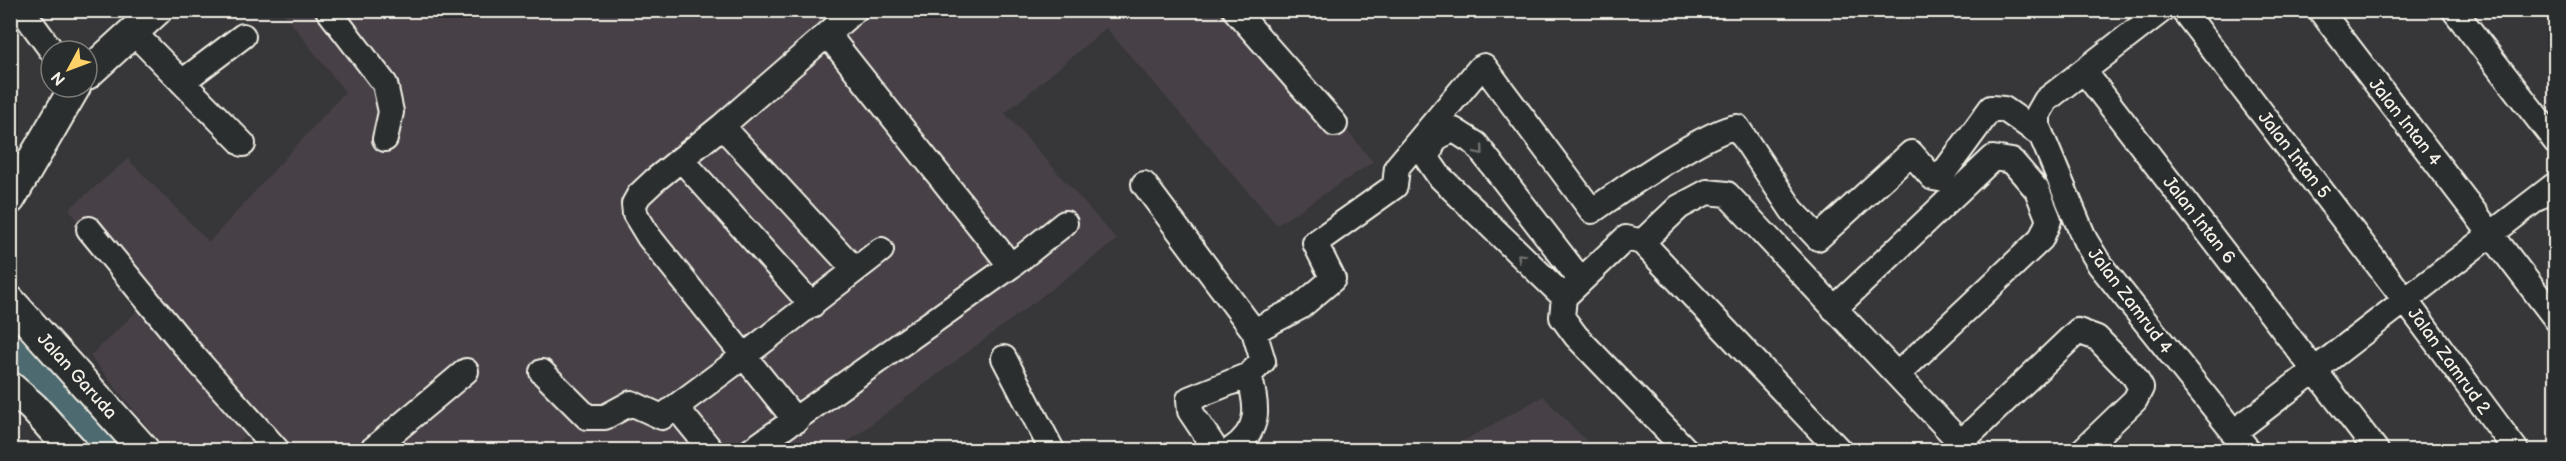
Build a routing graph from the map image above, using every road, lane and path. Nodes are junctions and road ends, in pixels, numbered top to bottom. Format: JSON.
{"nodes":[{"id":1,"x":22,"y":10,"type":"edge"},
{"id":2,"x":157,"y":10,"type":"edge"},
{"id":3,"x":328,"y":10,"type":"edge"},
{"id":4,"x":855,"y":10,"type":"edge"},
{"id":5,"x":1235,"y":10,"type":"edge"},
{"id":6,"x":2162,"y":10,"type":"edge"},
{"id":7,"x":2183,"y":10,"type":"edge"},
{"id":8,"x":2320,"y":10,"type":"edge"},
{"id":9,"x":2454,"y":10,"type":"edge"},
{"id":10,"x":133,"y":32,"type":"junction"},
{"id":11,"x":828,"y":35,"type":"junction"},
{"id":12,"x":243,"y":36,"type":"dead end"},
{"id":13,"x":43,"y":39,"type":"edge"},
{"id":14,"x":99,"y":63,"type":"edge"},
{"id":15,"x":2084,"y":71,"type":"junction"},
{"id":16,"x":182,"y":82,"type":"junction"},
{"id":17,"x":68,"y":99,"type":"edge"},
{"id":18,"x":1335,"y":124,"type":"dead end"},
{"id":19,"x":722,"y":126,"type":"junction"},
{"id":20,"x":2040,"y":134,"type":"junction"},
{"id":21,"x":385,"y":139,"type":"dead end"},
{"id":22,"x":2556,"y":142,"type":"edge"},
{"id":23,"x":243,"y":144,"type":"dead end"},
{"id":24,"x":681,"y":159,"type":"junction"},
{"id":25,"x":1144,"y":184,"type":"dead end"},
{"id":26,"x":2556,"y":184,"type":"edge"},
{"id":27,"x":12,"y":202,"type":"edge"},
{"id":28,"x":1065,"y":223,"type":"dead end"},
{"id":29,"x":89,"y":229,"type":"dead end"},
{"id":30,"x":2491,"y":233,"type":"junction"},
{"id":31,"x":1642,"y":242,"type":"junction"},
{"id":32,"x":881,"y":250,"type":"dead end"},
{"id":33,"x":1011,"y":266,"type":"junction"},
{"id":34,"x":855,"y":270,"type":"junction"},
{"id":35,"x":1572,"y":288,"type":"junction"},
{"id":36,"x":2405,"y":300,"type":"junction"},
{"id":37,"x":10,"y":301,"type":"edge"},
{"id":38,"x":812,"y":305,"type":"junction"},
{"id":39,"x":1834,"y":309,"type":"junction"},
{"id":40,"x":2556,"y":319,"type":"edge"},
{"id":41,"x":1254,"y":331,"type":"junction"},
{"id":42,"x":744,"y":356,"type":"junction"},
{"id":43,"x":1004,"y":358,"type":"dead end"},
{"id":44,"x":2314,"y":370,"type":"junction"},
{"id":45,"x":466,"y":371,"type":"dead end"},
{"id":46,"x":542,"y":372,"type":"dead end"},
{"id":47,"x":1249,"y":375,"type":"junction"},
{"id":48,"x":1897,"y":375,"type":"junction"},
{"id":49,"x":10,"y":387,"type":"edge"},
{"id":50,"x":676,"y":407,"type":"junction"},
{"id":51,"x":796,"y":421,"type":"junction"},
{"id":52,"x":2241,"y":442,"type":"edge"},
{"id":53,"x":1957,"y":446,"type":"edge"},
{"id":54,"x":1236,"y":447,"type":"edge"},
{"id":55,"x":72,"y":450,"type":"edge"},
{"id":56,"x":144,"y":450,"type":"edge"},
{"id":57,"x":277,"y":450,"type":"edge"},
{"id":58,"x":372,"y":450,"type":"edge"},
{"id":59,"x":711,"y":450,"type":"edge"},
{"id":60,"x":752,"y":450,"type":"edge"},
{"id":61,"x":1052,"y":450,"type":"edge"},
{"id":62,"x":1216,"y":450,"type":"edge"},
{"id":63,"x":1686,"y":450,"type":"edge"},
{"id":64,"x":1839,"y":450,"type":"edge"},
{"id":65,"x":2083,"y":450,"type":"edge"},
{"id":66,"x":2376,"y":450,"type":"edge"},
{"id":67,"x":2516,"y":450,"type":"edge"}],
"edges":[{"from":1,"to":13,"type":"street"},
{"from":2,"to":10,"type":"main road"},
{"from":3,"to":21,"type":"street"},
{"from":4,"to":11,"type":"street"},
{"from":5,"to":18,"type":"street"},
{"from":6,"to":15,"type":"street","name":"Jalan Zamrud 4"},
{"from":7,"to":36,"type":"street","name":"Jalan Intan 5"},
{"from":8,"to":30,"type":"street","name":"Jalan Intan 4"},
{"from":9,"to":22,"type":"street"},
{"from":10,"to":14,"type":"main road"},
{"from":10,"to":16,"type":"street"},
{"from":11,"to":19,"type":"street"},
{"from":11,"to":33,"type":"street"},
{"from":12,"to":16,"type":"street"},
{"from":15,"to":20,"type":"street","name":"Jalan Zamrud 4"},
{"from":15,"to":44,"type":"street","name":"Jalan Intan 6"},
{"from":16,"to":23,"type":"street"},
{"from":17,"to":27,"type":"main road"},
{"from":19,"to":24,"type":"street"},
{"from":19,"to":34,"type":"street"},
{"from":20,"to":41,"type":"street"},
{"from":20,"to":52,"type":"street","name":"Jalan Zamrud 4"},
{"from":24,"to":38,"type":"street"},
{"from":24,"to":42,"type":"street"},
{"from":25,"to":41,"type":"street"},
{"from":26,"to":30,"type":"street","name":"Jalan Zamrud 4"},
{"from":28,"to":33,"type":"street"},
{"from":29,"to":57,"type":"street"},
{"from":30,"to":36,"type":"street","name":"Jalan Zamrud 4"},
{"from":30,"to":40,"type":"street","name":"Jalan Intan 4"},
{"from":31,"to":35,"type":"street"},
{"from":31,"to":39,"type":"street"},
{"from":31,"to":64,"type":"street"},
{"from":32,"to":34,"type":"street"},
{"from":33,"to":51,"type":"street"},
{"from":34,"to":38,"type":"street"},
{"from":35,"to":35,"type":"street","one_way":true},
{"from":35,"to":63,"type":"street"},
{"from":36,"to":44,"type":"street","name":"Jalan Zamrud 4"},
{"from":36,"to":67,"type":"street","name":"Jalan Zamrud 2"},
{"from":37,"to":56,"type":"main road","name":"Jalan Garuda"},
{"from":38,"to":42,"type":"street"},
{"from":39,"to":48,"type":"street"},
{"from":39,"to":48,"type":"street"},
{"from":41,"to":47,"type":"street"},
{"from":42,"to":50,"type":"street"},
{"from":42,"to":51,"type":"street"},
{"from":43,"to":61,"type":"street"},
{"from":44,"to":52,"type":"street","name":"Jalan Zamrud 4"},
{"from":44,"to":66,"type":"street","name":"Jalan Intan 6"},
{"from":45,"to":58,"type":"street"},
{"from":46,"to":50,"type":"street"},
{"from":47,"to":54,"type":"street"},
{"from":47,"to":62,"type":"street"},
{"from":48,"to":53,"type":"street"},
{"from":49,"to":55,"type":"main road"},
{"from":50,"to":59,"type":"street"},
{"from":51,"to":60,"type":"street"},
{"from":53,"to":65,"type":"street"}]}
